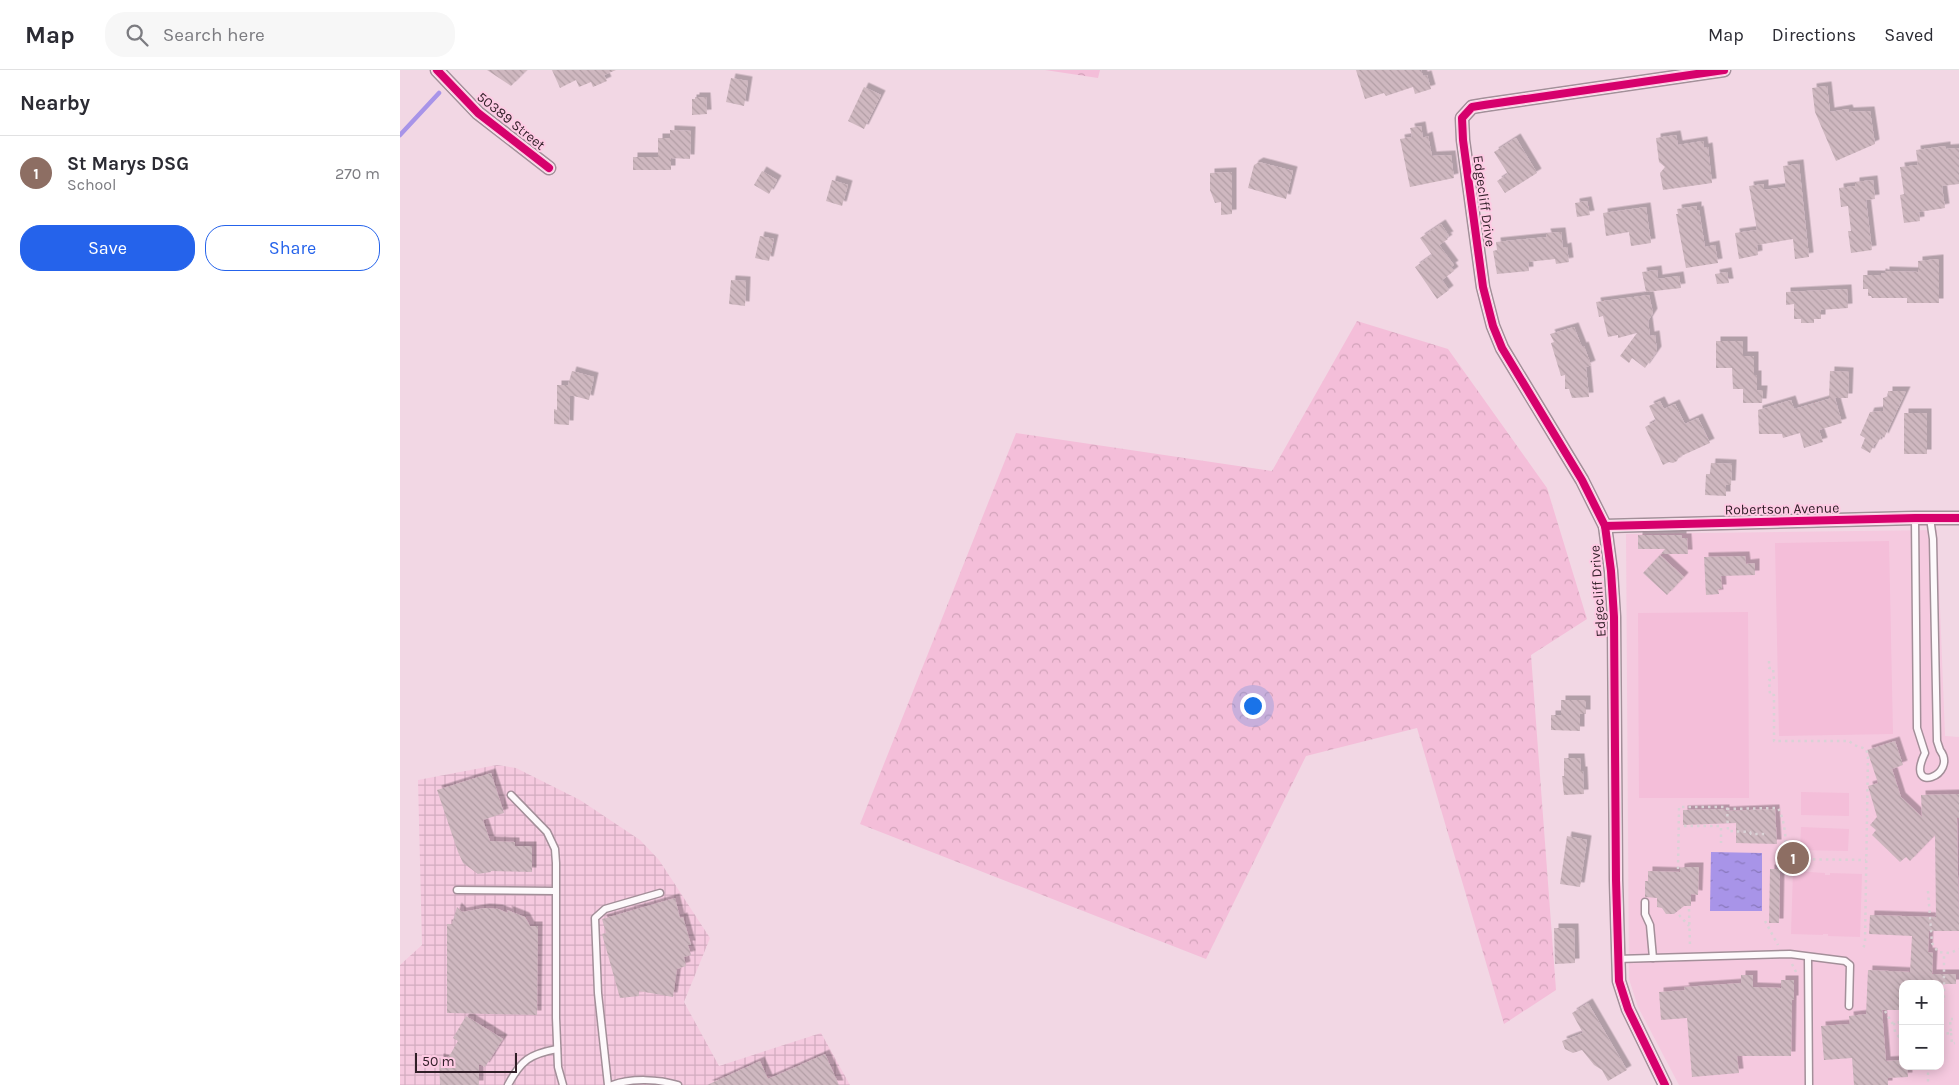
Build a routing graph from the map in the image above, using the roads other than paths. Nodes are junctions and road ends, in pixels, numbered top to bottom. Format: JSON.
{"nodes":[{"id":1,"x":437,"y":70,"type":"edge"},
{"id":2,"x":1724,"y":70,"type":"edge"},
{"id":3,"x":549,"y":168,"type":"dead end"},
{"id":4,"x":1915,"y":518,"type":"junction"},
{"id":5,"x":1930,"y":518,"type":"junction"},
{"id":6,"x":1959,"y":518,"type":"edge"},
{"id":7,"x":1605,"y":526,"type":"junction"},
{"id":8,"x":510,"y":795,"type":"dead end"},
{"id":9,"x":456,"y":890,"type":"dead end"},
{"id":10,"x":555,"y":891,"type":"junction"},
{"id":11,"x":660,"y":893,"type":"dead end"},
{"id":12,"x":1645,"y":902,"type":"dead end"},
{"id":13,"x":1808,"y":957,"type":"junction"},
{"id":14,"x":1653,"y":958,"type":"junction"},
{"id":15,"x":1617,"y":959,"type":"junction"},
{"id":16,"x":1849,"y":1006,"type":"dead end"},
{"id":17,"x":557,"y":1049,"type":"junction"},
{"id":18,"x":508,"y":1085,"type":"edge"},
{"id":19,"x":563,"y":1085,"type":"edge"},
{"id":20,"x":608,"y":1085,"type":"edge"},
{"id":21,"x":612,"y":1085,"type":"edge"},
{"id":22,"x":678,"y":1085,"type":"edge"},
{"id":23,"x":1665,"y":1085,"type":"edge"},
{"id":24,"x":1809,"y":1085,"type":"edge"}],
"edges":[{"from":1,"to":3,"type":"street","name":"50389 Street"},
{"from":2,"to":7,"type":"street","name":"Edgecliff Drive"},
{"from":4,"to":5,"type":"street","name":"Robertson Avenue"},
{"from":4,"to":5,"type":"lane"},
{"from":4,"to":7,"type":"street","name":"Robertson Avenue"},
{"from":5,"to":6,"type":"street","name":"Robertson Avenue"},
{"from":7,"to":15,"type":"street","name":"Edgecliff Drive"},
{"from":8,"to":10,"type":"lane"},
{"from":9,"to":10,"type":"lane"},
{"from":10,"to":17,"type":"lane"},
{"from":11,"to":20,"type":"lane"},
{"from":12,"to":14,"type":"lane"},
{"from":13,"to":14,"type":"lane"},
{"from":13,"to":16,"type":"lane"},
{"from":13,"to":24,"type":"lane"},
{"from":14,"to":15,"type":"lane"},
{"from":15,"to":23,"type":"street","name":"Edgecliff Drive"},
{"from":17,"to":18,"type":"lane"},
{"from":17,"to":19,"type":"lane"},
{"from":21,"to":22,"type":"lane"}]}
